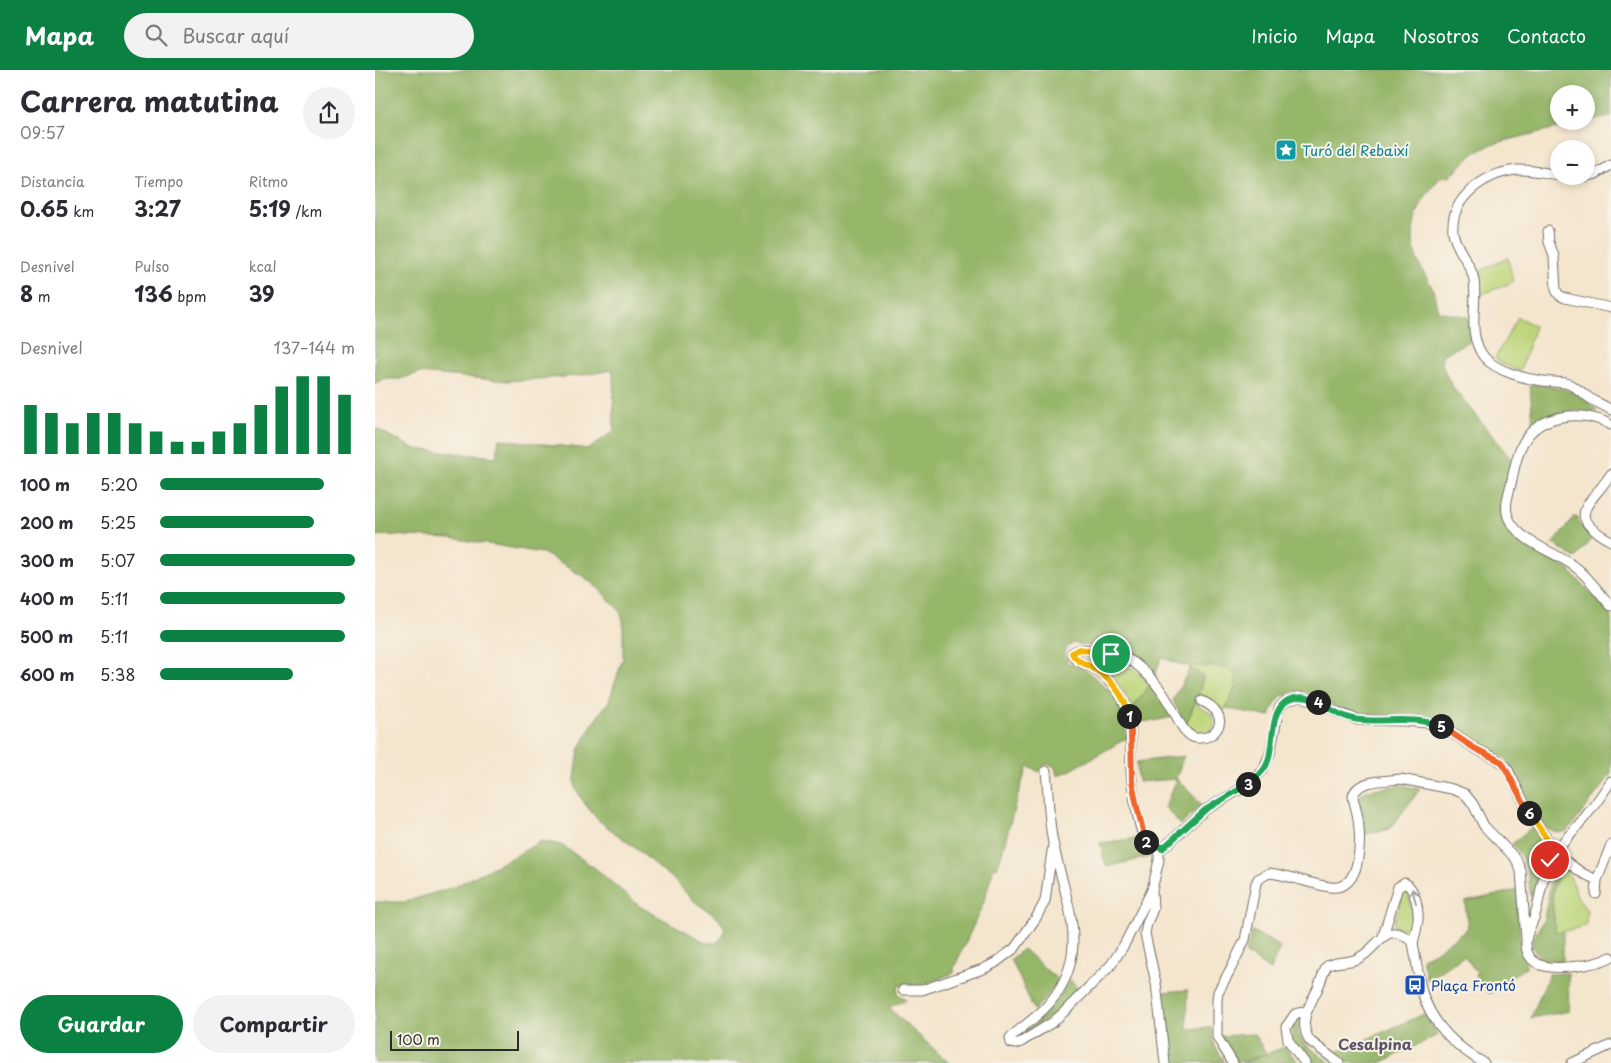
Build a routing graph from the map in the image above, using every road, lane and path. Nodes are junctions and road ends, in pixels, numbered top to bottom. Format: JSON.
{"nodes":[{"id":1,"x":1611,"y":165,"type":"edge"},
{"id":2,"x":1550,"y":174,"type":"edge"},
{"id":3,"x":1595,"y":174,"type":"edge"},
{"id":4,"x":1548,"y":231,"type":"dead end"},
{"id":5,"x":1611,"y":308,"type":"edge"},
{"id":6,"x":1611,"y":410,"type":"edge"},
{"id":7,"x":1611,"y":425,"type":"edge"},
{"id":8,"x":1611,"y":474,"type":"edge"},
{"id":9,"x":1611,"y":540,"type":"edge"},
{"id":10,"x":1611,"y":606,"type":"edge"},
{"id":11,"x":1202,"y":701,"type":"dead end"},
{"id":12,"x":1046,"y":771,"type":"dead end"},
{"id":13,"x":1611,"y":781,"type":"edge"},
{"id":14,"x":1611,"y":845,"type":"edge"},
{"id":15,"x":1053,"y":846,"type":"junction"},
{"id":16,"x":1159,"y":851,"type":"junction"},
{"id":17,"x":1555,"y":851,"type":"junction"},
{"id":18,"x":1597,"y":880,"type":"junction"},
{"id":19,"x":1152,"y":890,"type":"junction"},
{"id":20,"x":1596,"y":894,"type":"dead end"},
{"id":21,"x":1383,"y":936,"type":"junction"},
{"id":22,"x":1526,"y":939,"type":"junction"},
{"id":23,"x":1413,"y":943,"type":"junction"},
{"id":24,"x":1611,"y":957,"type":"edge"},
{"id":25,"x":903,"y":990,"type":"dead end"},
{"id":26,"x":1306,"y":1011,"type":"junction"},
{"id":27,"x":1611,"y":1045,"type":"edge"},
{"id":28,"x":1165,"y":1063,"type":"edge"},
{"id":29,"x":1233,"y":1063,"type":"edge"},
{"id":30,"x":1305,"y":1063,"type":"edge"},
{"id":31,"x":1339,"y":1063,"type":"edge"},
{"id":32,"x":1484,"y":1063,"type":"edge"},
{"id":33,"x":1572,"y":1063,"type":"edge"}],
"edges":[{"from":1,"to":3,"type":"street"},
{"from":2,"to":6,"type":"street"},
{"from":4,"to":5,"type":"street"},
{"from":7,"to":10,"type":"street"},
{"from":8,"to":9,"type":"street"},
{"from":11,"to":16,"type":"street"},
{"from":12,"to":15,"type":"street"},
{"from":13,"to":17,"type":"street"},
{"from":14,"to":18,"type":"street"},
{"from":15,"to":19,"type":"street"},
{"from":15,"to":25,"type":"street"},
{"from":16,"to":17,"type":"street"},
{"from":16,"to":19,"type":"street"},
{"from":17,"to":18,"type":"street"},
{"from":17,"to":22,"type":"street"},
{"from":18,"to":20,"type":"street"},
{"from":19,"to":28,"type":"street"},
{"from":21,"to":23,"type":"street"},
{"from":23,"to":21,"type":"street","one_way":true},
{"from":21,"to":26,"type":"street"},
{"from":22,"to":24,"type":"street"},
{"from":22,"to":29,"type":"street"},
{"from":23,"to":32,"type":"street"},
{"from":26,"to":30,"type":"street"},
{"from":26,"to":31,"type":"street"},
{"from":27,"to":33,"type":"street"}]}
